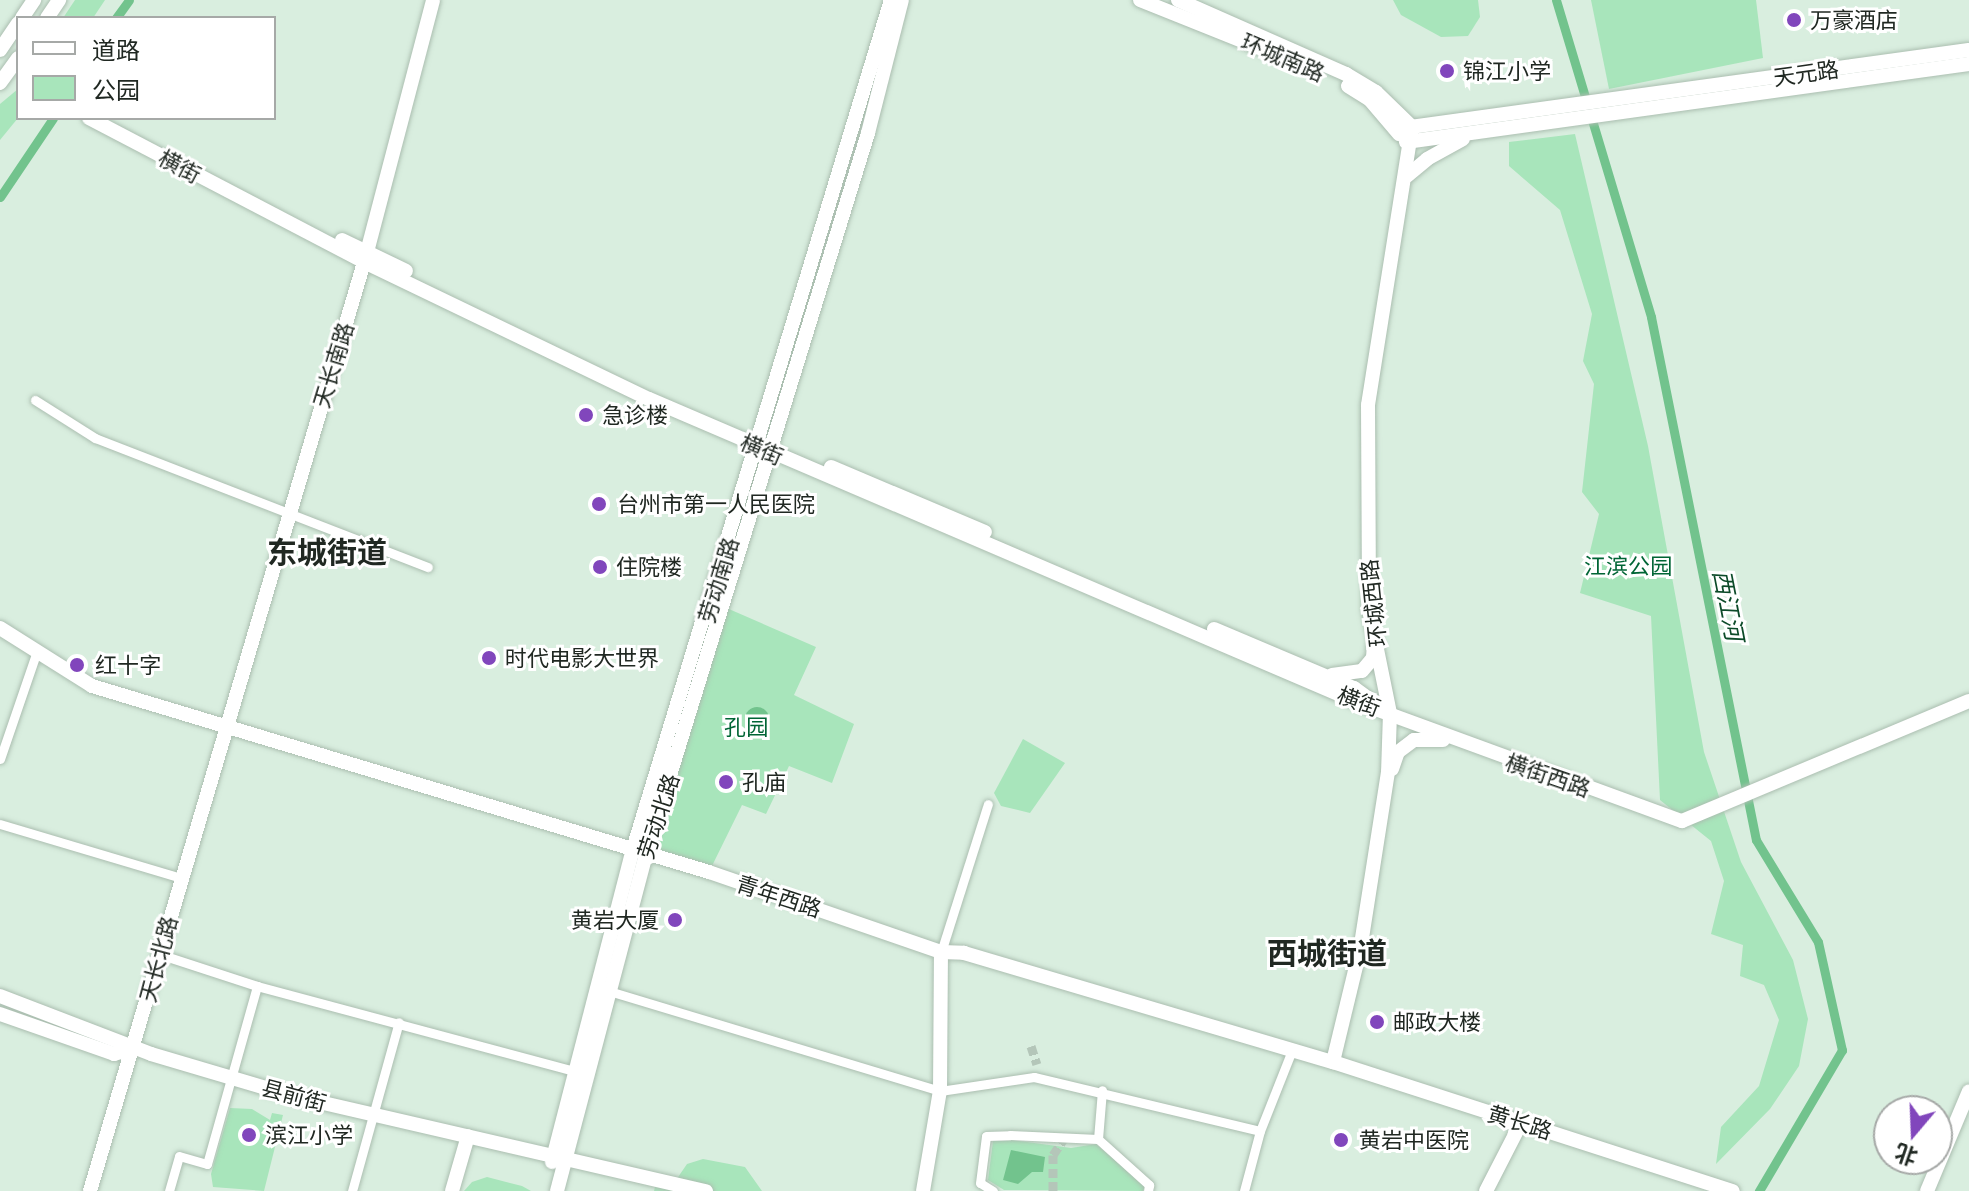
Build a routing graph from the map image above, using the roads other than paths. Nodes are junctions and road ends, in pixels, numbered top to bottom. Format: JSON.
{"nodes":[{"id":1,"x":433,"y":0,"type":"edge"},
{"id":2,"x":891,"y":0,"type":"edge"},
{"id":3,"x":902,"y":0,"type":"edge"},
{"id":4,"x":1140,"y":0,"type":"edge"},
{"id":5,"x":1182,"y":4,"type":"edge"},
{"id":6,"x":16,"y":26,"type":"edge"},
{"id":7,"x":0,"y":50,"type":"edge"},
{"id":8,"x":1969,"y":50,"type":"edge"},
{"id":9,"x":1969,"y":64,"type":"edge"},
{"id":10,"x":1643,"y":104,"type":"junction"},
{"id":11,"x":1541,"y":118,"type":"junction"},
{"id":12,"x":93,"y":120,"type":"edge"},
{"id":13,"x":114,"y":120,"type":"edge"},
{"id":14,"x":1412,"y":127,"type":"junction"},
{"id":15,"x":1396,"y":129,"type":"junction"},
{"id":16,"x":1493,"y":131,"type":"junction"},
{"id":17,"x":1406,"y":142,"type":"junction"},
{"id":18,"x":1407,"y":176,"type":"junction"},
{"id":19,"x":365,"y":257,"type":"junction"},
{"id":20,"x":35,"y":400,"type":"dead end"},
{"id":21,"x":764,"y":445,"type":"junction"},
{"id":22,"x":288,"y":514,"type":"junction"},
{"id":23,"x":428,"y":567,"type":"dead end"},
{"id":24,"x":1065,"y":571,"type":"junction"},
{"id":25,"x":0,"y":628,"type":"edge"},
{"id":26,"x":1374,"y":635,"type":"junction"},
{"id":27,"x":37,"y":651,"type":"junction"},
{"id":28,"x":1307,"y":669,"type":"junction"},
{"id":29,"x":1969,"y":701,"type":"edge"},
{"id":30,"x":1390,"y":713,"type":"junction"},
{"id":31,"x":225,"y":727,"type":"junction"},
{"id":32,"x":1457,"y":742,"type":"junction"},
{"id":33,"x":0,"y":759,"type":"edge"},
{"id":34,"x":1386,"y":785,"type":"junction"},
{"id":35,"x":988,"y":804,"type":"dead end"},
{"id":36,"x":0,"y":824,"type":"edge"},
{"id":37,"x":639,"y":851,"type":"junction"},
{"id":38,"x":181,"y":878,"type":"junction"},
{"id":39,"x":941,"y":952,"type":"junction"},
{"id":40,"x":159,"y":954,"type":"junction"},
{"id":41,"x":257,"y":986,"type":"junction"},
{"id":42,"x":609,"y":991,"type":"junction"},
{"id":43,"x":0,"y":996,"type":"edge"},
{"id":44,"x":0,"y":1014,"type":"edge"},
{"id":45,"x":399,"y":1022,"type":"junction"},
{"id":46,"x":134,"y":1048,"type":"junction"},
{"id":47,"x":1292,"y":1050,"type":"junction"},
{"id":48,"x":1333,"y":1062,"type":"junction"},
{"id":49,"x":1037,"y":1064,"type":"tunnel mouth"},
{"id":50,"x":582,"y":1072,"type":"junction"},
{"id":51,"x":229,"y":1077,"type":"junction"},
{"id":52,"x":1034,"y":1077,"type":"junction"},
{"id":53,"x":1102,"y":1090,"type":"junction"},
{"id":54,"x":940,"y":1091,"type":"junction"},
{"id":55,"x":1969,"y":1091,"type":"edge"},
{"id":56,"x":373,"y":1115,"type":"junction"},
{"id":57,"x":1521,"y":1123,"type":"junction"},
{"id":58,"x":1260,"y":1131,"type":"junction"},
{"id":59,"x":463,"y":1137,"type":"junction"},
{"id":60,"x":1098,"y":1139,"type":"junction"},
{"id":61,"x":563,"y":1160,"type":"junction"},
{"id":62,"x":90,"y":1191,"type":"edge"},
{"id":63,"x":169,"y":1191,"type":"edge"},
{"id":64,"x":352,"y":1191,"type":"edge"},
{"id":65,"x":452,"y":1191,"type":"edge"},
{"id":66,"x":557,"y":1191,"type":"edge"},
{"id":67,"x":706,"y":1191,"type":"edge"},
{"id":68,"x":923,"y":1191,"type":"edge"},
{"id":69,"x":993,"y":1191,"type":"edge"},
{"id":70,"x":1148,"y":1191,"type":"edge"},
{"id":71,"x":1244,"y":1191,"type":"edge"},
{"id":72,"x":1486,"y":1191,"type":"edge"},
{"id":73,"x":1733,"y":1191,"type":"edge"},
{"id":74,"x":1927,"y":1191,"type":"edge"}],
"edges":[{"from":1,"to":19,"type":"street","name":"天长南路"},
{"from":2,"to":21,"type":"street","name":"劳动南路"},
{"from":3,"to":21,"type":"street","name":"劳动南路"},
{"from":4,"to":5,"type":"street","name":"环城南路"},
{"from":5,"to":14,"type":"street"},
{"from":5,"to":15,"type":"street","name":"环城南路"},
{"from":6,"to":7,"type":"street"},
{"from":8,"to":10,"type":"street","name":"天元路"},
{"from":9,"to":10,"type":"street","name":"天元路"},
{"from":10,"to":11,"type":"street"},
{"from":11,"to":14,"type":"street"},
{"from":11,"to":16,"type":"street"},
{"from":12,"to":19,"type":"street","name":"横街"},
{"from":13,"to":19,"type":"street","name":"横街"},
{"from":14,"to":15,"type":"street"},
{"from":14,"to":17,"type":"street"},
{"from":15,"to":17,"type":"street","name":"环城南路"},
{"from":16,"to":17,"type":"street"},
{"from":16,"to":18,"type":"street"},
{"from":17,"to":18,"type":"street","name":"环城西路"},
{"from":18,"to":26,"type":"street","name":"环城西路"},
{"from":19,"to":21,"type":"street","name":"横街"},
{"from":19,"to":22,"type":"street","name":"天长南路"},
{"from":20,"to":22,"type":"street"},
{"from":21,"to":24,"type":"street","name":"横街"},
{"from":21,"to":37,"type":"street","name":"劳动南路"},
{"from":22,"to":23,"type":"street"},
{"from":22,"to":31,"type":"street","name":"天长南路"},
{"from":24,"to":28,"type":"street","name":"横街"},
{"from":24,"to":30,"type":"street","name":"横街"},
{"from":25,"to":27,"type":"street","name":"青年西路"},
{"from":26,"to":28,"type":"street"},
{"from":26,"to":30,"type":"street","name":"环城西路"},
{"from":27,"to":31,"type":"street","name":"青年西路"},
{"from":27,"to":33,"type":"street"},
{"from":28,"to":30,"type":"street","name":"横街"},
{"from":29,"to":32,"type":"street","name":"横街西路"},
{"from":30,"to":32,"type":"street","name":"横街西路"},
{"from":30,"to":34,"type":"street","name":"环城西路"},
{"from":31,"to":37,"type":"street","name":"青年西路"},
{"from":31,"to":38,"type":"street","name":"天长北路"},
{"from":32,"to":34,"type":"street"},
{"from":34,"to":48,"type":"street","name":"环城西路"},
{"from":35,"to":39,"type":"street"},
{"from":36,"to":38,"type":"street"},
{"from":37,"to":39,"type":"street","name":"青年西路"},
{"from":37,"to":42,"type":"street","name":"劳动北路"},
{"from":37,"to":50,"type":"street","name":"劳动南路"},
{"from":38,"to":40,"type":"street","name":"天长北路"},
{"from":39,"to":47,"type":"street","name":"青年西路"},
{"from":39,"to":54,"type":"street"},
{"from":40,"to":41,"type":"street"},
{"from":40,"to":46,"type":"street","name":"天长北路"},
{"from":41,"to":45,"type":"street"},
{"from":41,"to":51,"type":"street"},
{"from":42,"to":50,"type":"street","name":"劳动北路"},
{"from":42,"to":54,"type":"street"},
{"from":43,"to":46,"type":"street","name":"县前街"},
{"from":44,"to":46,"type":"street","name":"县前街"},
{"from":45,"to":50,"type":"street"},
{"from":45,"to":56,"type":"street"},
{"from":46,"to":51,"type":"street","name":"县前街"},
{"from":46,"to":62,"type":"street","name":"天长北路"},
{"from":47,"to":48,"type":"street","name":"青年西路"},
{"from":47,"to":58,"type":"street"},
{"from":48,"to":57,"type":"street","name":"黄长路"},
{"from":49,"to":52,"type":"street"},
{"from":50,"to":61,"type":"street","name":"劳动北路"},
{"from":51,"to":56,"type":"street","name":"县前街"},
{"from":51,"to":63,"type":"street"},
{"from":52,"to":53,"type":"street"},
{"from":52,"to":54,"type":"street"},
{"from":53,"to":58,"type":"street"},
{"from":53,"to":60,"type":"street"},
{"from":54,"to":68,"type":"street"},
{"from":55,"to":74,"type":"street"},
{"from":56,"to":59,"type":"street","name":"县前街"},
{"from":56,"to":64,"type":"street"},
{"from":57,"to":72,"type":"street"},
{"from":57,"to":73,"type":"street","name":"黄长路"},
{"from":58,"to":71,"type":"street"},
{"from":59,"to":61,"type":"street","name":"县前街"},
{"from":59,"to":65,"type":"street"},
{"from":60,"to":69,"type":"street"},
{"from":60,"to":70,"type":"street"},
{"from":61,"to":66,"type":"street","name":"劳动北路"},
{"from":61,"to":67,"type":"street","name":"县前街"}]}
